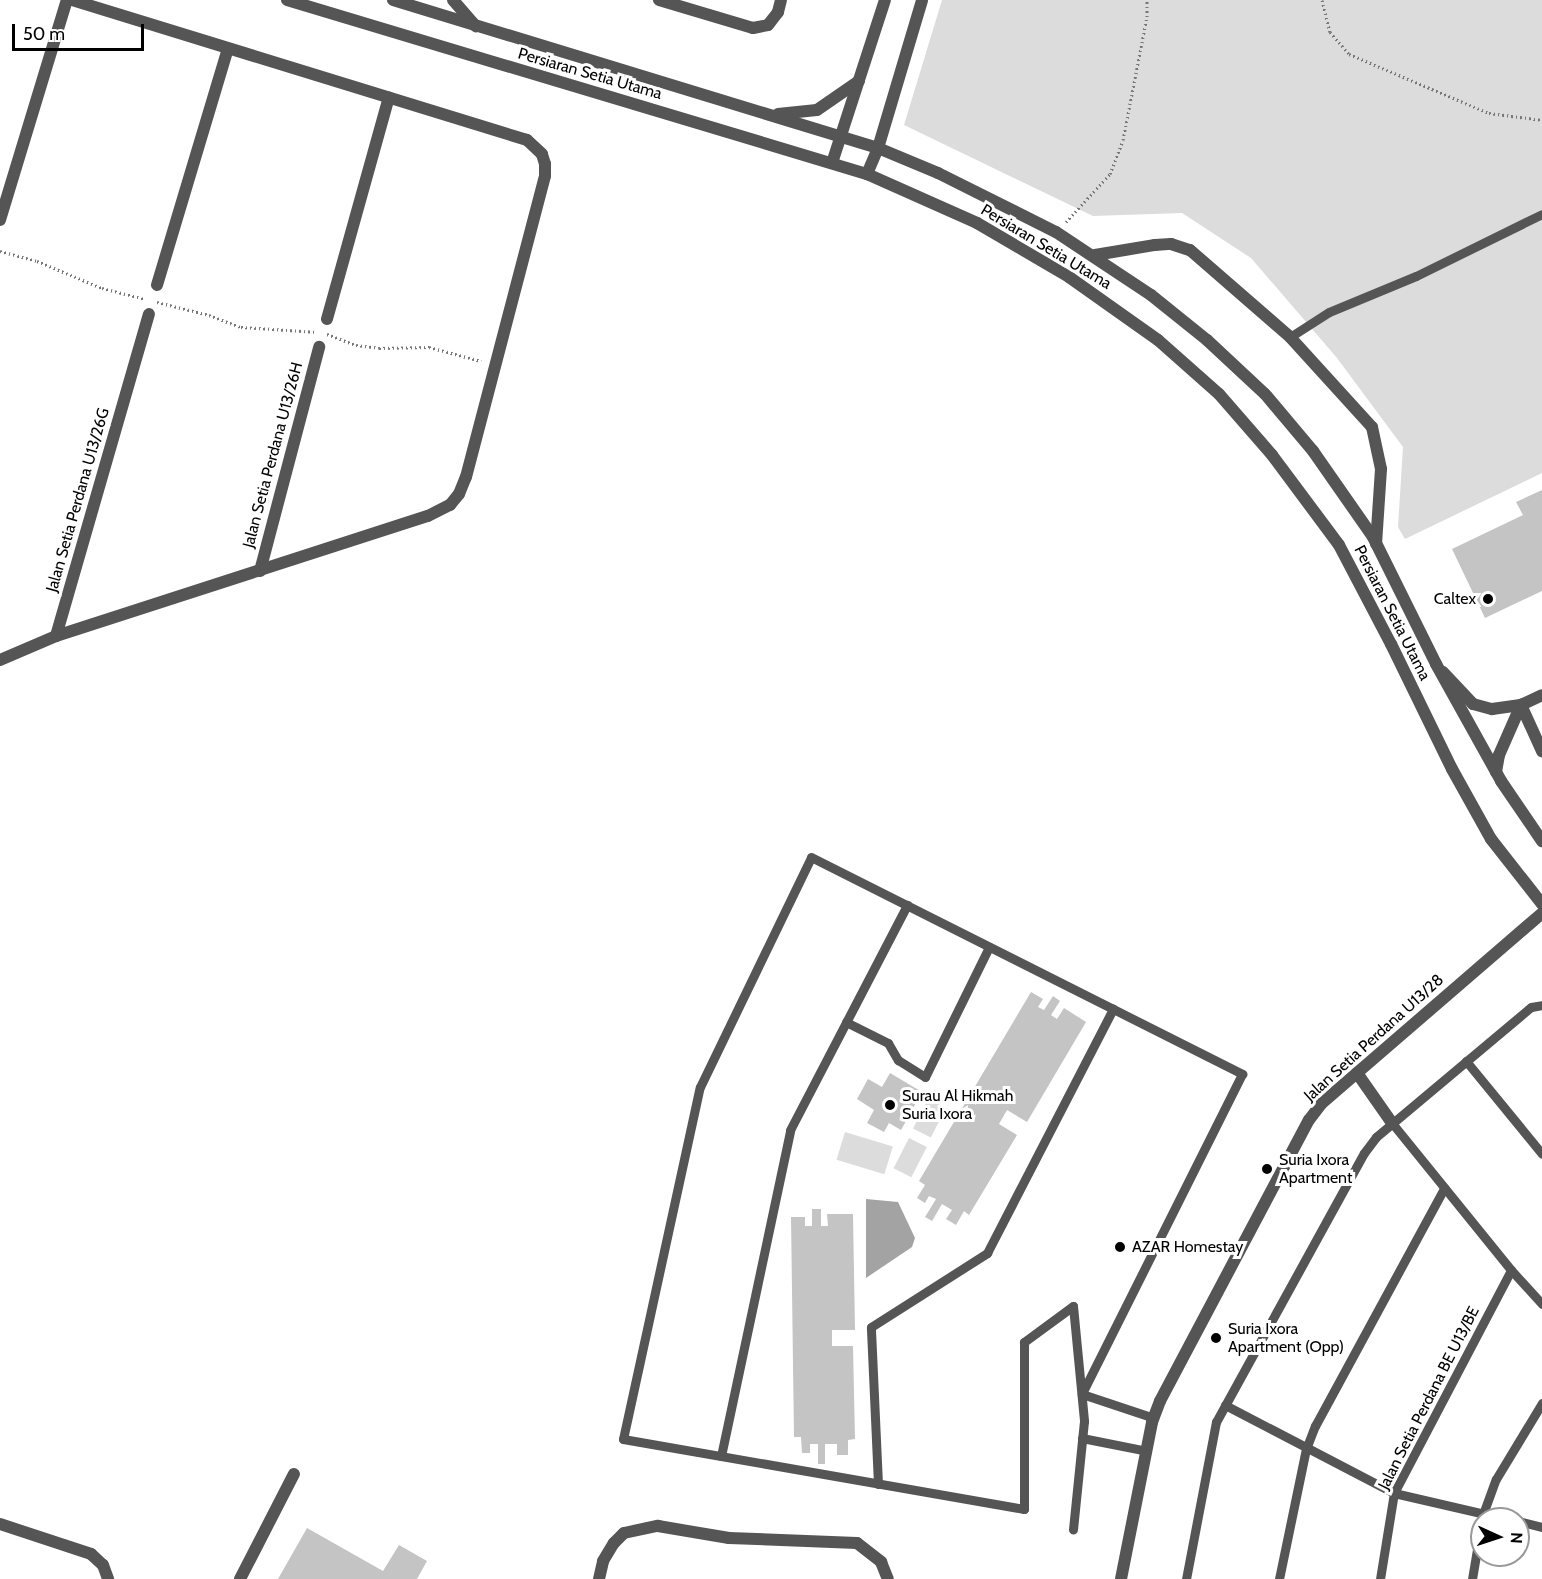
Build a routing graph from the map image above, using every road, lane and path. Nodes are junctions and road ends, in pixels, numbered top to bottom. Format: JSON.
{"nodes":[{"id":1,"x":67,"y":0,"type":"edge"},
{"id":2,"x":74,"y":0,"type":"edge"},
{"id":3,"x":287,"y":0,"type":"edge"},
{"id":4,"x":393,"y":0,"type":"edge"},
{"id":5,"x":453,"y":0,"type":"edge"},
{"id":6,"x":659,"y":0,"type":"edge"},
{"id":7,"x":781,"y":0,"type":"edge"},
{"id":8,"x":885,"y":0,"type":"edge"},
{"id":9,"x":922,"y":0,"type":"edge"},
{"id":10,"x":1147,"y":0,"type":"edge"},
{"id":11,"x":1322,"y":0,"type":"edge"},
{"id":12,"x":476,"y":26,"type":"junction"},
{"id":13,"x":228,"y":49,"type":"junction"},
{"id":14,"x":859,"y":81,"type":"junction"},
{"id":15,"x":389,"y":97,"type":"junction"},
{"id":16,"x":771,"y":115,"type":"junction"},
{"id":17,"x":1542,"y":120,"type":"edge"},
{"id":18,"x":842,"y":136,"type":"junction"},
{"id":19,"x":878,"y":148,"type":"junction"},
{"id":20,"x":832,"y":163,"type":"junction"},
{"id":21,"x":867,"y":174,"type":"junction"},
{"id":22,"x":1542,"y":214,"type":"edge"},
{"id":23,"x":0,"y":220,"type":"edge"},
{"id":24,"x":1056,"y":232,"type":"junction"},
{"id":25,"x":0,"y":250,"type":"edge"},
{"id":26,"x":1095,"y":255,"type":"junction"},
{"id":27,"x":157,"y":285,"type":"dead end"},
{"id":28,"x":149,"y":314,"type":"dead end"},
{"id":29,"x":327,"y":319,"type":"dead end"},
{"id":30,"x":1290,"y":337,"type":"junction"},
{"id":31,"x":319,"y":347,"type":"dead end"},
{"id":32,"x":494,"y":365,"type":"junction"},
{"id":33,"x":1376,"y":544,"type":"junction"},
{"id":34,"x":260,"y":571,"type":"junction"},
{"id":35,"x":56,"y":636,"type":"junction"},
{"id":36,"x":0,"y":660,"type":"edge"},
{"id":37,"x":1436,"y":664,"type":"junction"},
{"id":38,"x":1542,"y":695,"type":"edge"},
{"id":39,"x":1521,"y":705,"type":"junction"},
{"id":40,"x":1542,"y":751,"type":"edge"},
{"id":41,"x":1496,"y":772,"type":"junction"},
{"id":42,"x":1542,"y":841,"type":"edge"},
{"id":43,"x":1542,"y":904,"type":"edge"},
{"id":44,"x":907,"y":905,"type":"junction"},
{"id":45,"x":1542,"y":913,"type":"edge"},
{"id":46,"x":989,"y":947,"type":"junction"},
{"id":47,"x":1542,"y":1005,"type":"edge"},
{"id":48,"x":1113,"y":1009,"type":"junction"},
{"id":49,"x":846,"y":1022,"type":"junction"},
{"id":50,"x":1466,"y":1061,"type":"junction"},
{"id":51,"x":1357,"y":1072,"type":"junction"},
{"id":52,"x":1392,"y":1124,"type":"junction"},
{"id":53,"x":1542,"y":1154,"type":"edge"},
{"id":54,"x":1444,"y":1188,"type":"junction"},
{"id":55,"x":1511,"y":1270,"type":"junction"},
{"id":56,"x":1542,"y":1304,"type":"edge"},
{"id":57,"x":1082,"y":1395,"type":"junction"},
{"id":58,"x":1542,"y":1403,"type":"edge"},
{"id":59,"x":1225,"y":1405,"type":"junction"},
{"id":60,"x":1154,"y":1418,"type":"junction"},
{"id":61,"x":1082,"y":1438,"type":"junction"},
{"id":62,"x":1306,"y":1449,"type":"junction"},
{"id":63,"x":1147,"y":1451,"type":"junction"},
{"id":64,"x":722,"y":1456,"type":"junction"},
{"id":65,"x":294,"y":1474,"type":"dead end"},
{"id":66,"x":878,"y":1484,"type":"junction"},
{"id":67,"x":1394,"y":1493,"type":"junction"},
{"id":68,"x":1486,"y":1507,"type":"edge"},
{"id":69,"x":1470,"y":1511,"type":"edge"},
{"id":70,"x":0,"y":1524,"type":"edge"},
{"id":71,"x":1073,"y":1529,"type":"dead end"},
{"id":72,"x":108,"y":1579,"type":"edge"},
{"id":73,"x":240,"y":1579,"type":"edge"},
{"id":74,"x":599,"y":1579,"type":"edge"},
{"id":75,"x":888,"y":1579,"type":"edge"},
{"id":76,"x":1121,"y":1579,"type":"edge"},
{"id":77,"x":1186,"y":1579,"type":"edge"},
{"id":78,"x":1280,"y":1579,"type":"edge"},
{"id":79,"x":1380,"y":1579,"type":"edge"}],
"edges":[{"from":1,"to":23,"type":"street"},
{"from":2,"to":13,"type":"street"},
{"from":3,"to":20,"type":"street","name":"Persiaran Setia Utama"},
{"from":4,"to":12,"type":"street","name":"Persiaran Setia Utama"},
{"from":5,"to":12,"type":"street"},
{"from":6,"to":7,"type":"street"},
{"from":8,"to":14,"type":"street"},
{"from":9,"to":19,"type":"street"},
{"from":10,"to":24,"type":"path"},
{"from":11,"to":17,"type":"path"},
{"from":12,"to":16,"type":"street","name":"Persiaran Setia Utama"},
{"from":13,"to":15,"type":"street"},
{"from":13,"to":27,"type":"street"},
{"from":14,"to":16,"type":"street"},
{"from":14,"to":18,"type":"street"},
{"from":15,"to":29,"type":"street"},
{"from":15,"to":32,"type":"street"},
{"from":16,"to":18,"type":"street","name":"Persiaran Setia Utama"},
{"from":18,"to":19,"type":"street","name":"Persiaran Setia Utama"},
{"from":18,"to":20,"type":"street"},
{"from":19,"to":21,"type":"street"},
{"from":19,"to":24,"type":"street","name":"Persiaran Setia Utama"},
{"from":20,"to":21,"type":"street","name":"Persiaran Setia Utama"},
{"from":21,"to":43,"type":"street","name":"Persiaran Setia Utama"},
{"from":22,"to":30,"type":"lane"},
{"from":24,"to":26,"type":"street","name":"Persiaran Setia Utama"},
{"from":25,"to":32,"type":"path"},
{"from":26,"to":30,"type":"street"},
{"from":26,"to":33,"type":"street","name":"Persiaran Setia Utama"},
{"from":28,"to":35,"type":"street","name":"Jalan Setia Perdana U13/26G"},
{"from":30,"to":33,"type":"street"},
{"from":31,"to":34,"type":"street","name":"Jalan Setia Perdana U13/26H"},
{"from":32,"to":34,"type":"street"},
{"from":33,"to":37,"type":"street","name":"Persiaran Setia Utama"},
{"from":34,"to":35,"type":"street"},
{"from":35,"to":36,"type":"street"},
{"from":37,"to":39,"type":"street"},
{"from":37,"to":41,"type":"street","name":"Persiaran Setia Utama"},
{"from":38,"to":39,"type":"street"},
{"from":39,"to":40,"type":"street"},
{"from":39,"to":41,"type":"street"},
{"from":41,"to":42,"type":"street","name":"Persiaran Setia Utama"},
{"from":44,"to":46,"type":"lane"},
{"from":44,"to":49,"type":"lane"},
{"from":44,"to":64,"type":"lane"},
{"from":45,"to":51,"type":"street","name":"Jalan Setia Perdana U13/28"},
{"from":46,"to":48,"type":"lane"},
{"from":46,"to":49,"type":"lane"},
{"from":47,"to":50,"type":"lane"},
{"from":48,"to":57,"type":"lane"},
{"from":48,"to":66,"type":"lane"},
{"from":49,"to":64,"type":"lane"},
{"from":50,"to":52,"type":"lane"},
{"from":50,"to":53,"type":"lane"},
{"from":51,"to":52,"type":"street"},
{"from":51,"to":60,"type":"street","name":"Jalan Setia Perdana U13/28"},
{"from":52,"to":54,"type":"lane"},
{"from":52,"to":59,"type":"lane"},
{"from":54,"to":55,"type":"lane"},
{"from":54,"to":62,"type":"lane"},
{"from":55,"to":56,"type":"lane"},
{"from":55,"to":67,"type":"lane","name":"Jalan Setia Perdana BE U13/BE"},
{"from":57,"to":60,"type":"lane"},
{"from":57,"to":61,"type":"lane"},
{"from":57,"to":66,"type":"lane"},
{"from":58,"to":68,"type":"lane"},
{"from":59,"to":62,"type":"lane"},
{"from":59,"to":77,"type":"lane"},
{"from":60,"to":63,"type":"street","name":"Jalan Setia Perdana U13/28"},
{"from":61,"to":63,"type":"lane"},
{"from":61,"to":71,"type":"lane"},
{"from":62,"to":67,"type":"lane"},
{"from":62,"to":78,"type":"lane"},
{"from":63,"to":76,"type":"street","name":"Jalan Setia Perdana U13/28"},
{"from":64,"to":66,"type":"lane"},
{"from":65,"to":73,"type":"street"},
{"from":67,"to":69,"type":"lane"},
{"from":67,"to":79,"type":"lane","name":"Jalan Setia Perdana BE U13/BE"},
{"from":70,"to":72,"type":"street"},
{"from":74,"to":75,"type":"street"}]}
